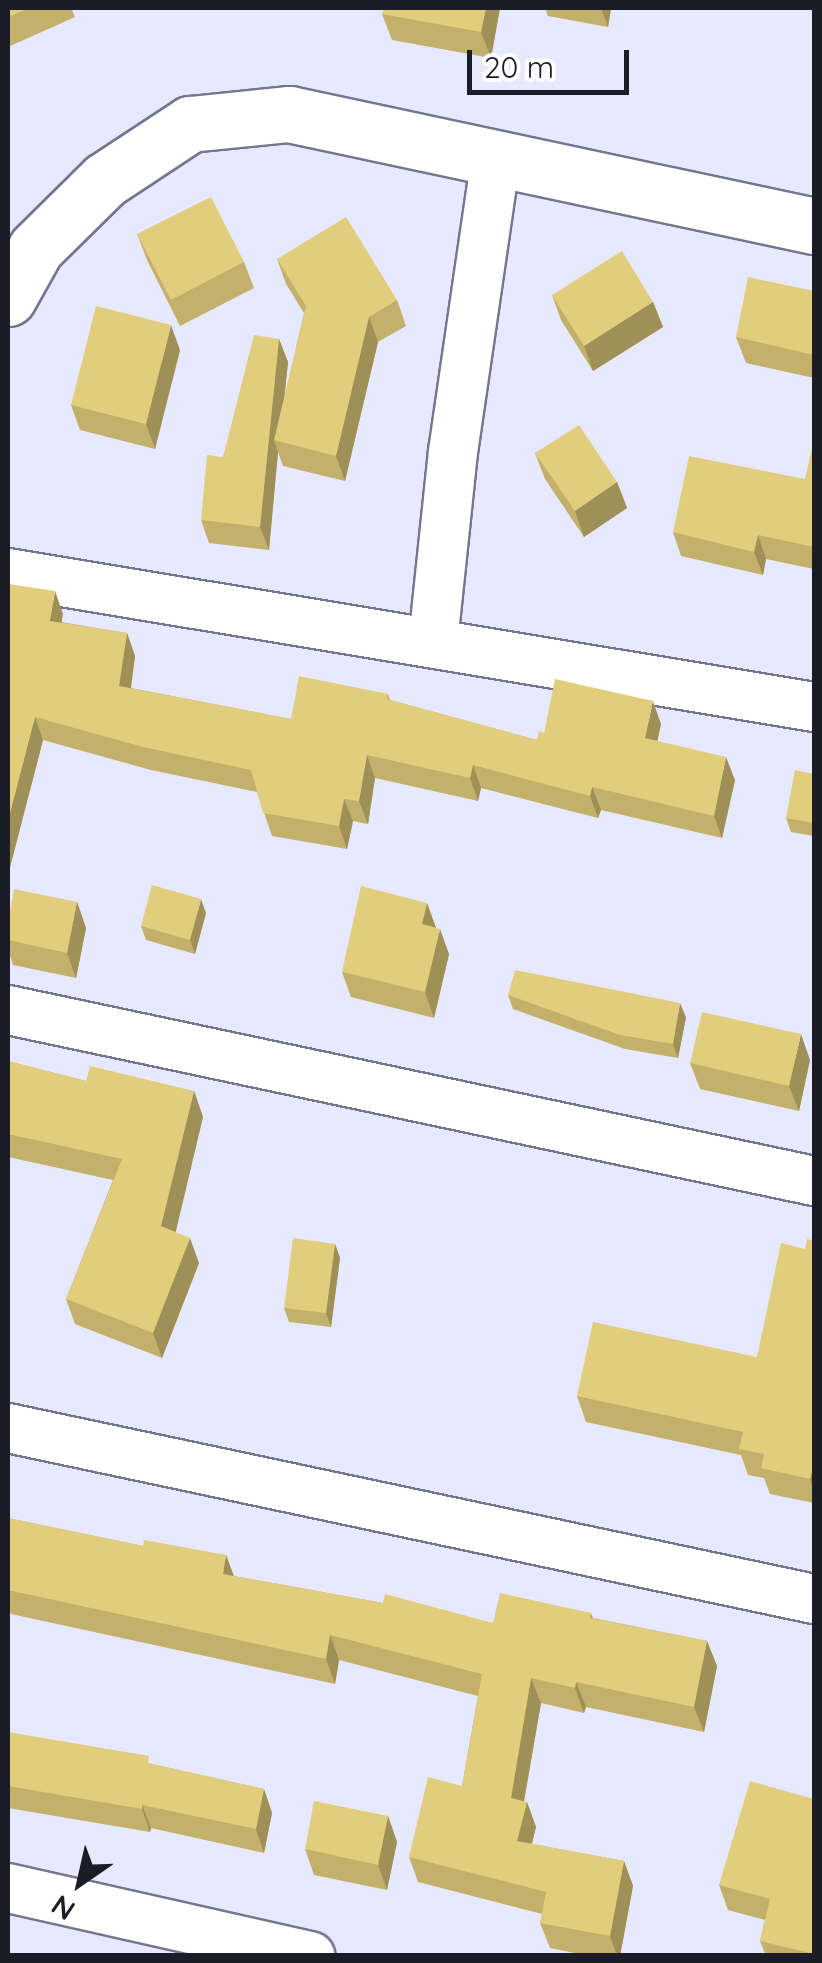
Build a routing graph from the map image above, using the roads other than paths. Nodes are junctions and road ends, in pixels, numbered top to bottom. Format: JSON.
{"nodes":[{"id":1,"x":496,"y":156,"type":"junction"},
{"id":2,"x":814,"y":226,"type":"edge"},
{"id":3,"x":8,"y":298,"type":"edge"},
{"id":4,"x":8,"y":573,"type":"edge"},
{"id":5,"x":433,"y":642,"type":"junction"},
{"id":6,"x":814,"y":708,"type":"edge"},
{"id":7,"x":8,"y":1010,"type":"edge"},
{"id":8,"x":814,"y":1181,"type":"edge"},
{"id":9,"x":8,"y":1428,"type":"edge"},
{"id":10,"x":814,"y":1599,"type":"edge"},
{"id":11,"x":8,"y":1888,"type":"edge"},
{"id":12,"x":310,"y":1956,"type":"edge"}],
"edges":[{"from":1,"to":2,"type":"street"},
{"from":1,"to":3,"type":"street"},
{"from":1,"to":5,"type":"street"},
{"from":4,"to":5,"type":"street"},
{"from":5,"to":6,"type":"street"},
{"from":7,"to":8,"type":"street"},
{"from":9,"to":10,"type":"street"},
{"from":11,"to":12,"type":"street"}]}
